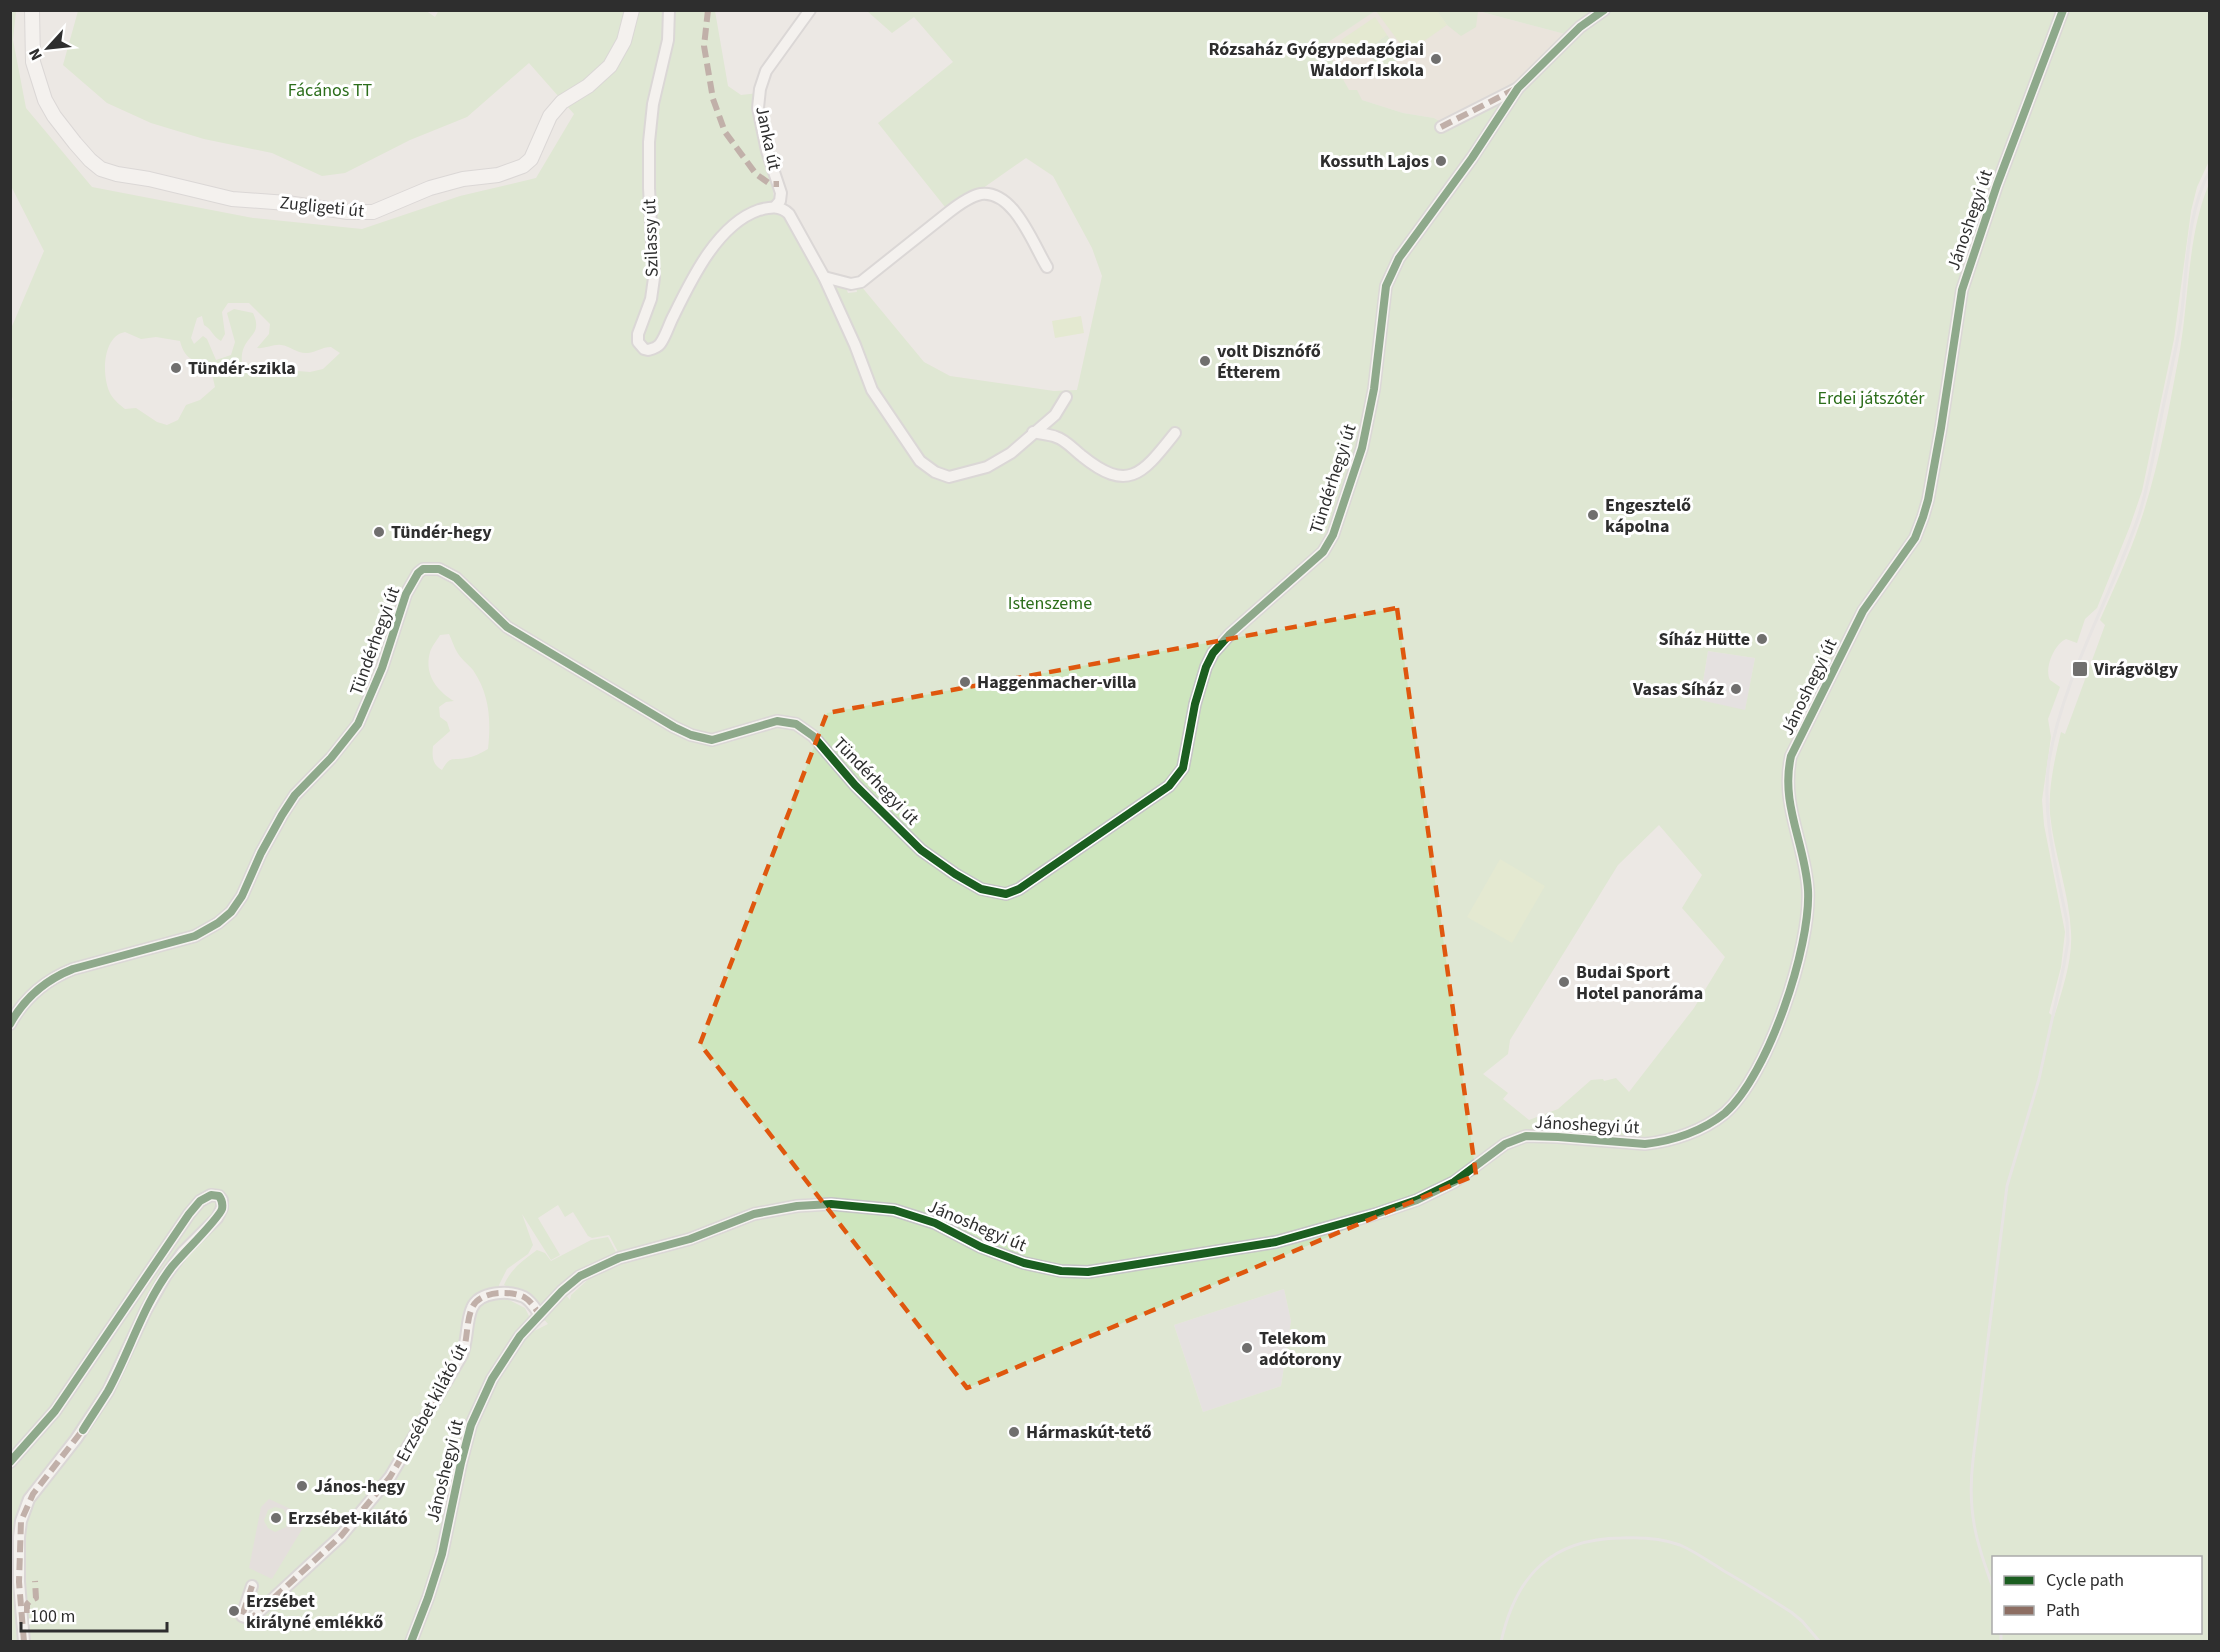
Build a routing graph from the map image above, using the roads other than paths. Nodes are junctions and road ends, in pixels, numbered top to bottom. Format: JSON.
{"nodes":[{"id":1,"x":32,"y":10,"type":"edge"},
{"id":2,"x":632,"y":10,"type":"edge"},
{"id":3,"x":669,"y":10,"type":"edge"},
{"id":4,"x":810,"y":10,"type":"edge"},
{"id":5,"x":1604,"y":10,"type":"edge"},
{"id":6,"x":2063,"y":10,"type":"edge"},
{"id":7,"x":1518,"y":88,"type":"junction"},
{"id":8,"x":1441,"y":127,"type":"dead end"},
{"id":9,"x":775,"y":207,"type":"junction"},
{"id":10,"x":1047,"y":267,"type":"dead end"},
{"id":11,"x":824,"y":277,"type":"junction"},
{"id":12,"x":1066,"y":397,"type":"dead end"},
{"id":13,"x":1033,"y":432,"type":"junction"},
{"id":14,"x":1175,"y":433,"type":"dead end"},
{"id":15,"x":10,"y":1024,"type":"edge"},
{"id":16,"x":540,"y":1315,"type":"junction"},
{"id":17,"x":10,"y":1462,"type":"edge"},
{"id":18,"x":252,"y":1586,"type":"dead end"},
{"id":19,"x":24,"y":1641,"type":"edge"},
{"id":20,"x":411,"y":1641,"type":"edge"}],
"edges":[{"from":1,"to":2,"type":"street","name":"Zugligeti út"},
{"from":3,"to":9,"type":"street","name":"Szilassy út"},
{"from":4,"to":9,"type":"street","name":"Janka út"},
{"from":5,"to":7,"type":"street"},
{"from":6,"to":16,"type":"street","name":"Jánoshegyi út"},
{"from":7,"to":8,"type":"street"},
{"from":7,"to":15,"type":"street","name":"Tündérhegyi út"},
{"from":9,"to":11,"type":"street"},
{"from":10,"to":11,"type":"street"},
{"from":11,"to":13,"type":"street"},
{"from":12,"to":13,"type":"street"},
{"from":13,"to":14,"type":"street"},
{"from":16,"to":18,"type":"street","name":"Erzsébet kilátó út"},
{"from":16,"to":20,"type":"street","name":"Jánoshegyi út"},
{"from":17,"to":19,"type":"street"}]}
